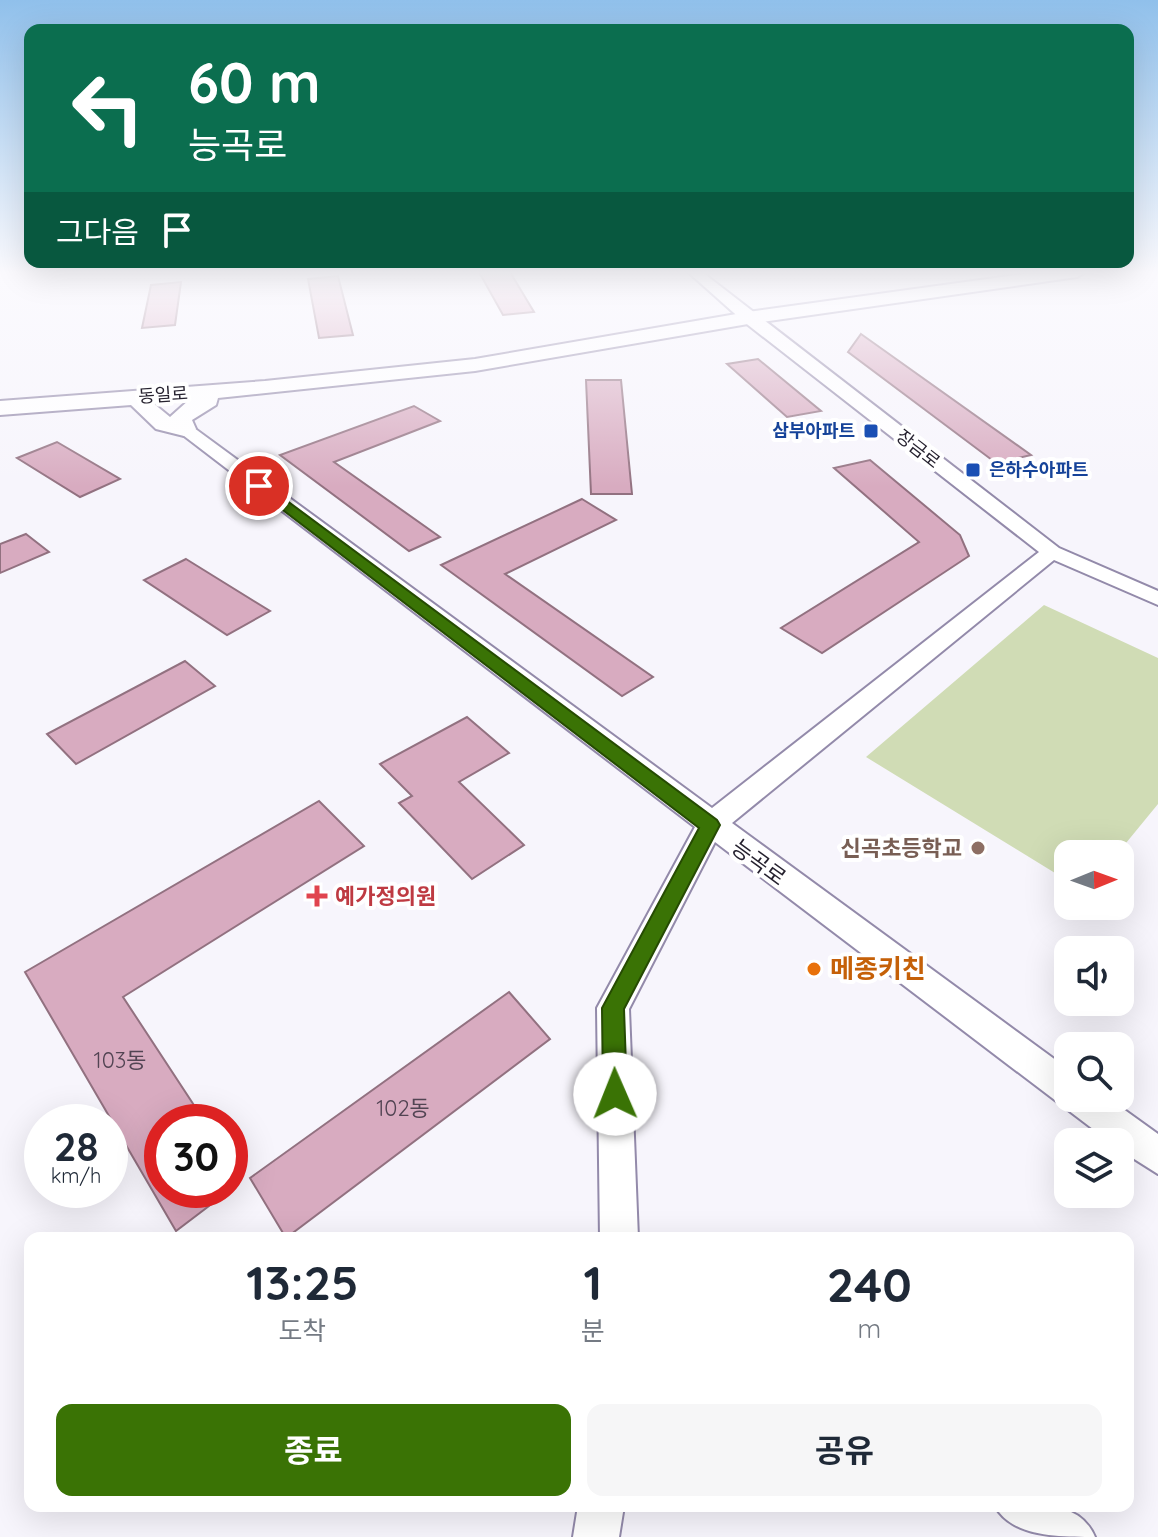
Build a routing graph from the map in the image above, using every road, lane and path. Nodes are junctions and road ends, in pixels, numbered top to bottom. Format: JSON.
{"nodes":[{"id":1,"x":599,"y":344,"type":"edge"},
{"id":2,"x":781,"y":344,"type":"edge"},
{"id":3,"x":326,"y":380,"type":"junction"},
{"id":4,"x":0,"y":396,"type":"edge"},
{"id":5,"x":208,"y":400,"type":"junction"},
{"id":6,"x":142,"y":406,"type":"junction"},
{"id":7,"x":0,"y":408,"type":"edge"},
{"id":8,"x":0,"y":418,"type":"edge"},
{"id":9,"x":184,"y":429,"type":"junction"},
{"id":10,"x":1052,"y":552,"type":"junction"},
{"id":11,"x":1158,"y":599,"type":"edge"},
{"id":12,"x":710,"y":825,"type":"junction"},
{"id":13,"x":1054,"y":1080,"type":"edge"},
{"id":14,"x":1098,"y":1112,"type":"edge"},
{"id":15,"x":1158,"y":1156,"type":"edge"},
{"id":16,"x":619,"y":1232,"type":"edge"},
{"id":17,"x":600,"y":1512,"type":"edge"},
{"id":18,"x":1028,"y":1512,"type":"edge"},
{"id":19,"x":596,"y":1537,"type":"edge"},
{"id":20,"x":1072,"y":1537,"type":"edge"}],
"edges":[{"from":1,"to":3,"type":"street","name":"동일로"},
{"from":2,"to":10,"type":"street","name":"장금로"},
{"from":3,"to":4,"type":"street","name":"동일로"},
{"from":3,"to":5,"type":"street"},
{"from":3,"to":7,"type":"street","name":"동일로"},
{"from":5,"to":6,"type":"street"},
{"from":5,"to":9,"type":"street"},
{"from":6,"to":8,"type":"street"},
{"from":6,"to":9,"type":"street"},
{"from":9,"to":12,"type":"street","name":"능곡로"},
{"from":10,"to":11,"type":"street","name":"장금로"},
{"from":10,"to":12,"type":"street"},
{"from":12,"to":13,"type":"street","name":"능곡로"},
{"from":12,"to":16,"type":"street"},
{"from":14,"to":15,"type":"street"},
{"from":17,"to":19,"type":"street"},
{"from":18,"to":20,"type":"street"}]}
